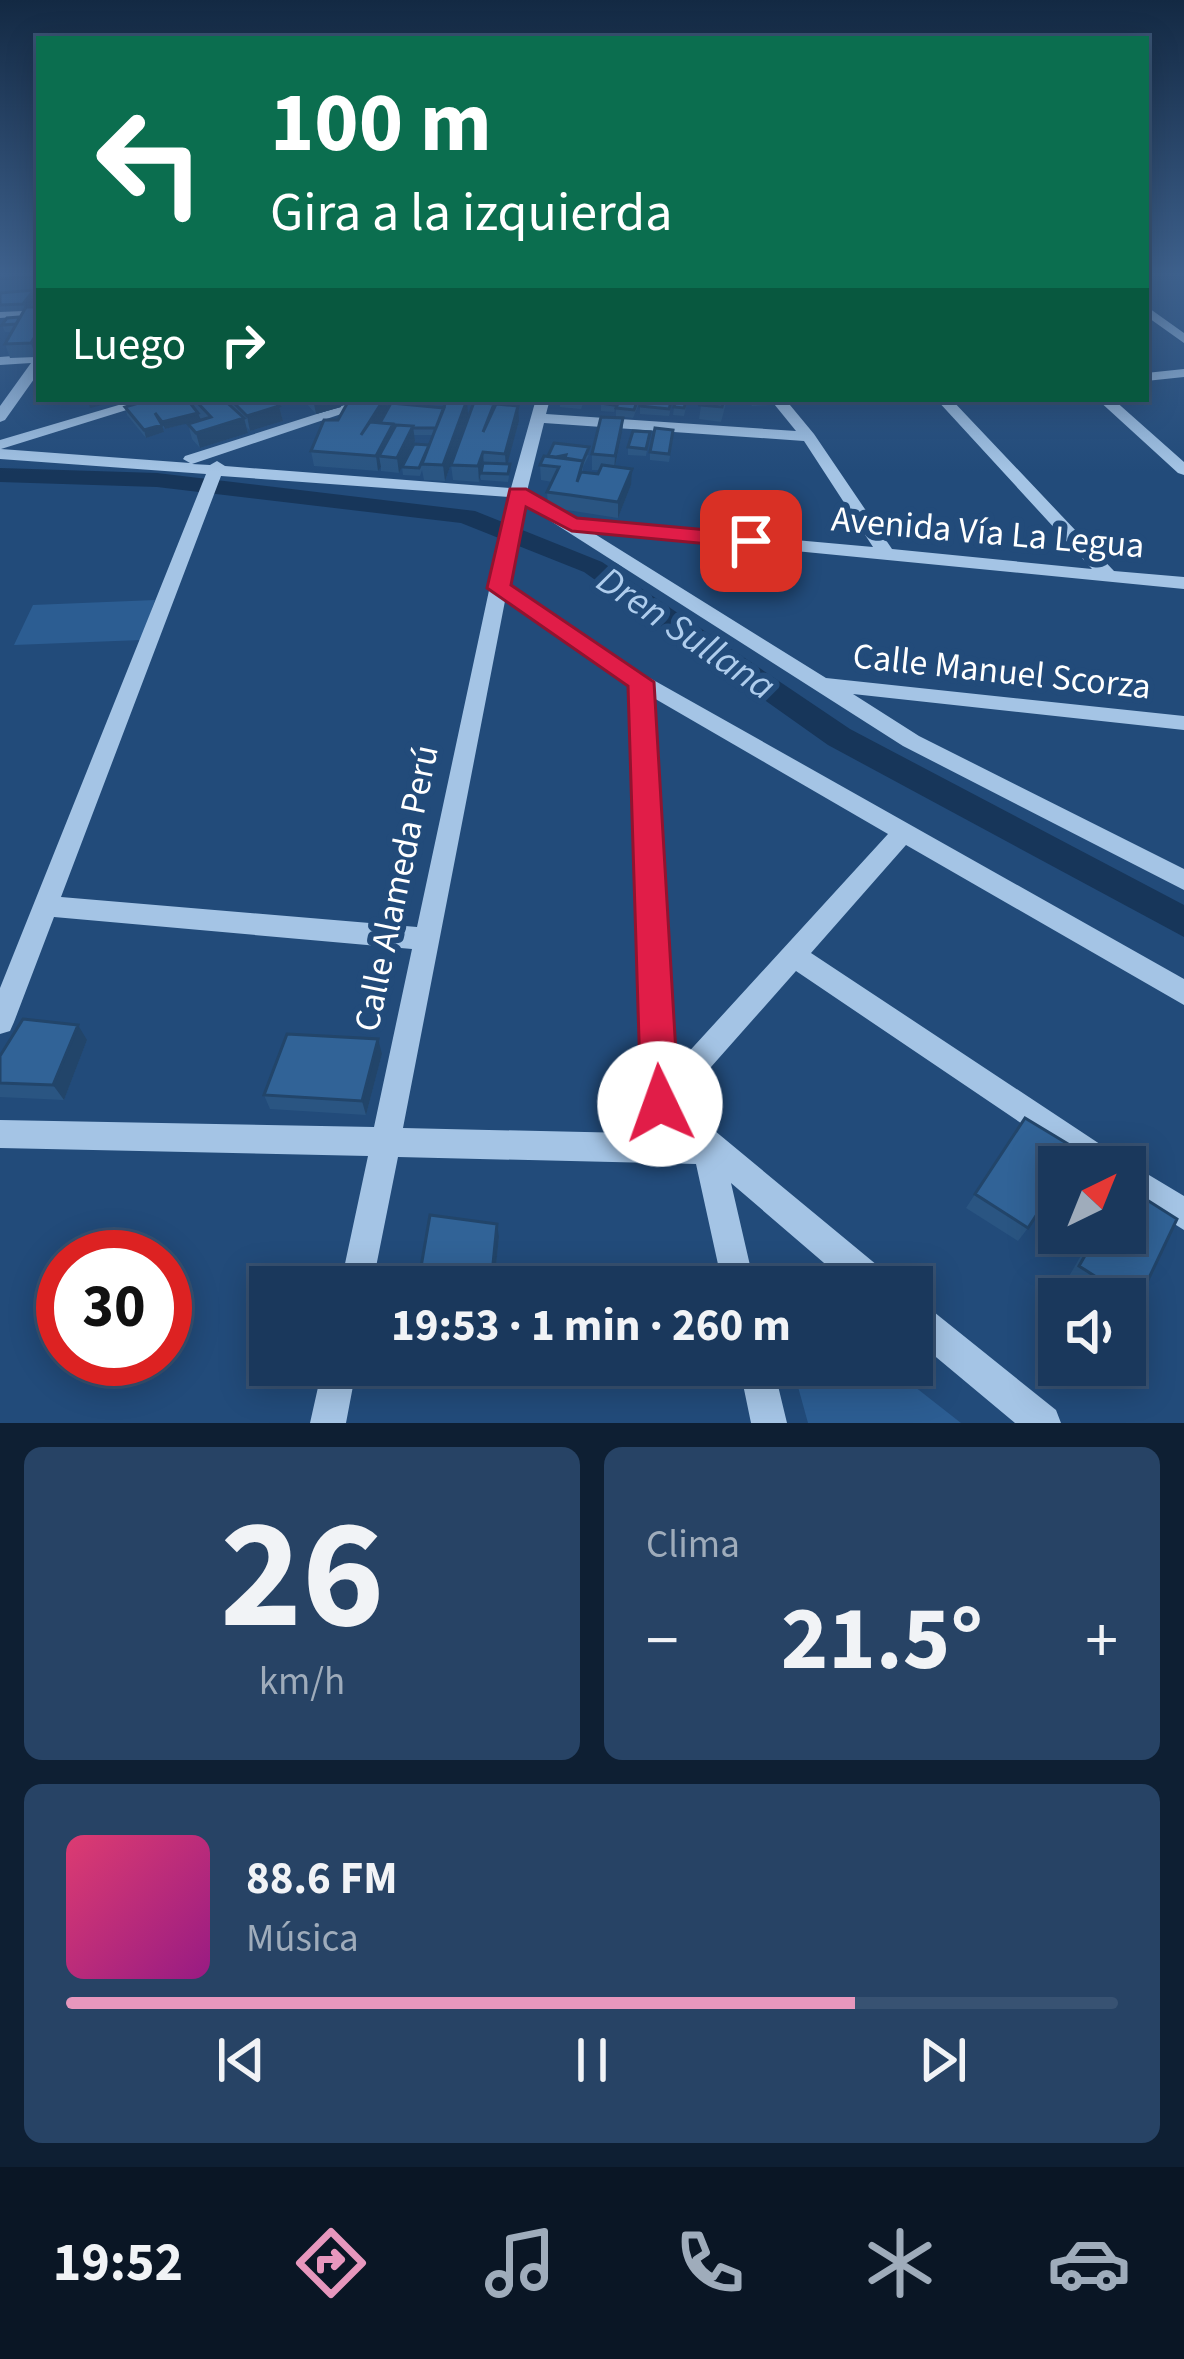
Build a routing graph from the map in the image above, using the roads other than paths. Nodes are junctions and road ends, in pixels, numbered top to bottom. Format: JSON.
{"nodes":[{"id":1,"x":36,"y":360,"type":"edge"},
{"id":2,"x":0,"y":361,"type":"edge"},
{"id":3,"x":36,"y":364,"type":"edge"},
{"id":4,"x":1184,"y":374,"type":"edge"},
{"id":5,"x":1149,"y":377,"type":"edge"},
{"id":6,"x":146,"y":402,"type":"edge"},
{"id":7,"x":370,"y":402,"type":"edge"},
{"id":8,"x":542,"y":402,"type":"edge"},
{"id":9,"x":780,"y":402,"type":"edge"},
{"id":10,"x":946,"y":402,"type":"edge"},
{"id":11,"x":1107,"y":402,"type":"edge"},
{"id":12,"x":0,"y":416,"type":"edge"},
{"id":13,"x":538,"y":418,"type":"junction"},
{"id":14,"x":809,"y":436,"type":"junction"},
{"id":15,"x":0,"y":449,"type":"edge"},
{"id":16,"x":178,"y":463,"type":"junction"},
{"id":17,"x":216,"y":469,"type":"junction"},
{"id":18,"x":1184,"y":470,"type":"edge"},
{"id":19,"x":517,"y":500,"type":"junction"},
{"id":20,"x":572,"y":524,"type":"junction"},
{"id":21,"x":886,"y":554,"type":"junction"},
{"id":22,"x":1108,"y":575,"type":"junction"},
{"id":23,"x":1184,"y":583,"type":"edge"},
{"id":24,"x":499,"y":588,"type":"junction"},
{"id":25,"x":641,"y":682,"type":"junction"},
{"id":26,"x":812,"y":683,"type":"junction"},
{"id":27,"x":1184,"y":722,"type":"edge"},
{"id":28,"x":904,"y":832,"type":"junction"},
{"id":29,"x":1184,"y":880,"type":"edge"},
{"id":30,"x":50,"y":906,"type":"junction"},
{"id":31,"x":427,"y":939,"type":"junction"},
{"id":32,"x":796,"y":957,"type":"junction"},
{"id":33,"x":1184,"y":992,"type":"edge"},
{"id":34,"x":0,"y":1022,"type":"edge"},
{"id":35,"x":660,"y":1104,"type":"junction"},
{"id":36,"x":0,"y":1134,"type":"edge"},
{"id":37,"x":386,"y":1141,"type":"junction"},
{"id":38,"x":1080,"y":1146,"type":"edge"},
{"id":39,"x":708,"y":1149,"type":"junction"},
{"id":40,"x":1146,"y":1189,"type":"edge"},
{"id":41,"x":1184,"y":1214,"type":"edge"},
{"id":42,"x":360,"y":1266,"type":"edge"},
{"id":43,"x":734,"y":1266,"type":"edge"},
{"id":44,"x":851,"y":1266,"type":"edge"},
{"id":45,"x":933,"y":1333,"type":"edge"},
{"id":46,"x":336,"y":1386,"type":"edge"},
{"id":47,"x":762,"y":1386,"type":"edge"},
{"id":48,"x":328,"y":1423,"type":"edge"},
{"id":49,"x":770,"y":1423,"type":"edge"},
{"id":50,"x":1043,"y":1423,"type":"edge"}],
"edges":[{"from":1,"to":2,"type":"street"},
{"from":3,"to":12,"type":"street"},
{"from":4,"to":5,"type":"street"},
{"from":6,"to":15,"type":"street"},
{"from":7,"to":16,"type":"street"},
{"from":8,"to":13,"type":"street","name":"Calle Alameda Perú"},
{"from":9,"to":14,"type":"street"},
{"from":10,"to":22,"type":"street"},
{"from":11,"to":18,"type":"street"},
{"from":13,"to":14,"type":"street"},
{"from":13,"to":19,"type":"street","name":"Calle Alameda Perú"},
{"from":14,"to":21,"type":"street"},
{"from":15,"to":16,"type":"street"},
{"from":16,"to":17,"type":"street"},
{"from":17,"to":19,"type":"street"},
{"from":17,"to":30,"type":"street"},
{"from":19,"to":20,"type":"street"},
{"from":19,"to":24,"type":"street","name":"Calle Alameda Perú"},
{"from":20,"to":21,"type":"street","name":"Avenida Vía La Legua"},
{"from":20,"to":26,"type":"street"},
{"from":21,"to":22,"type":"street","name":"Avenida Vía La Legua"},
{"from":22,"to":23,"type":"street","name":"Avenida Vía La Legua"},
{"from":24,"to":25,"type":"street"},
{"from":24,"to":31,"type":"street","name":"Calle Alameda Perú"},
{"from":25,"to":28,"type":"street"},
{"from":25,"to":35,"type":"street"},
{"from":26,"to":27,"type":"street","name":"Calle Manuel Scorza"},
{"from":26,"to":29,"type":"street"},
{"from":28,"to":32,"type":"street"},
{"from":28,"to":33,"type":"street"},
{"from":30,"to":31,"type":"street"},
{"from":30,"to":34,"type":"street"},
{"from":31,"to":37,"type":"street","name":"Calle Alameda Perú"},
{"from":32,"to":35,"type":"street"},
{"from":32,"to":38,"type":"street"},
{"from":35,"to":39,"type":"street"},
{"from":36,"to":37,"type":"street"},
{"from":37,"to":39,"type":"street"},
{"from":37,"to":42,"type":"street","name":"Calle Alameda Perú"},
{"from":39,"to":43,"type":"street"},
{"from":39,"to":44,"type":"street"},
{"from":40,"to":41,"type":"street"},
{"from":45,"to":50,"type":"street"},
{"from":46,"to":48,"type":"street"},
{"from":47,"to":49,"type":"street"}]}
